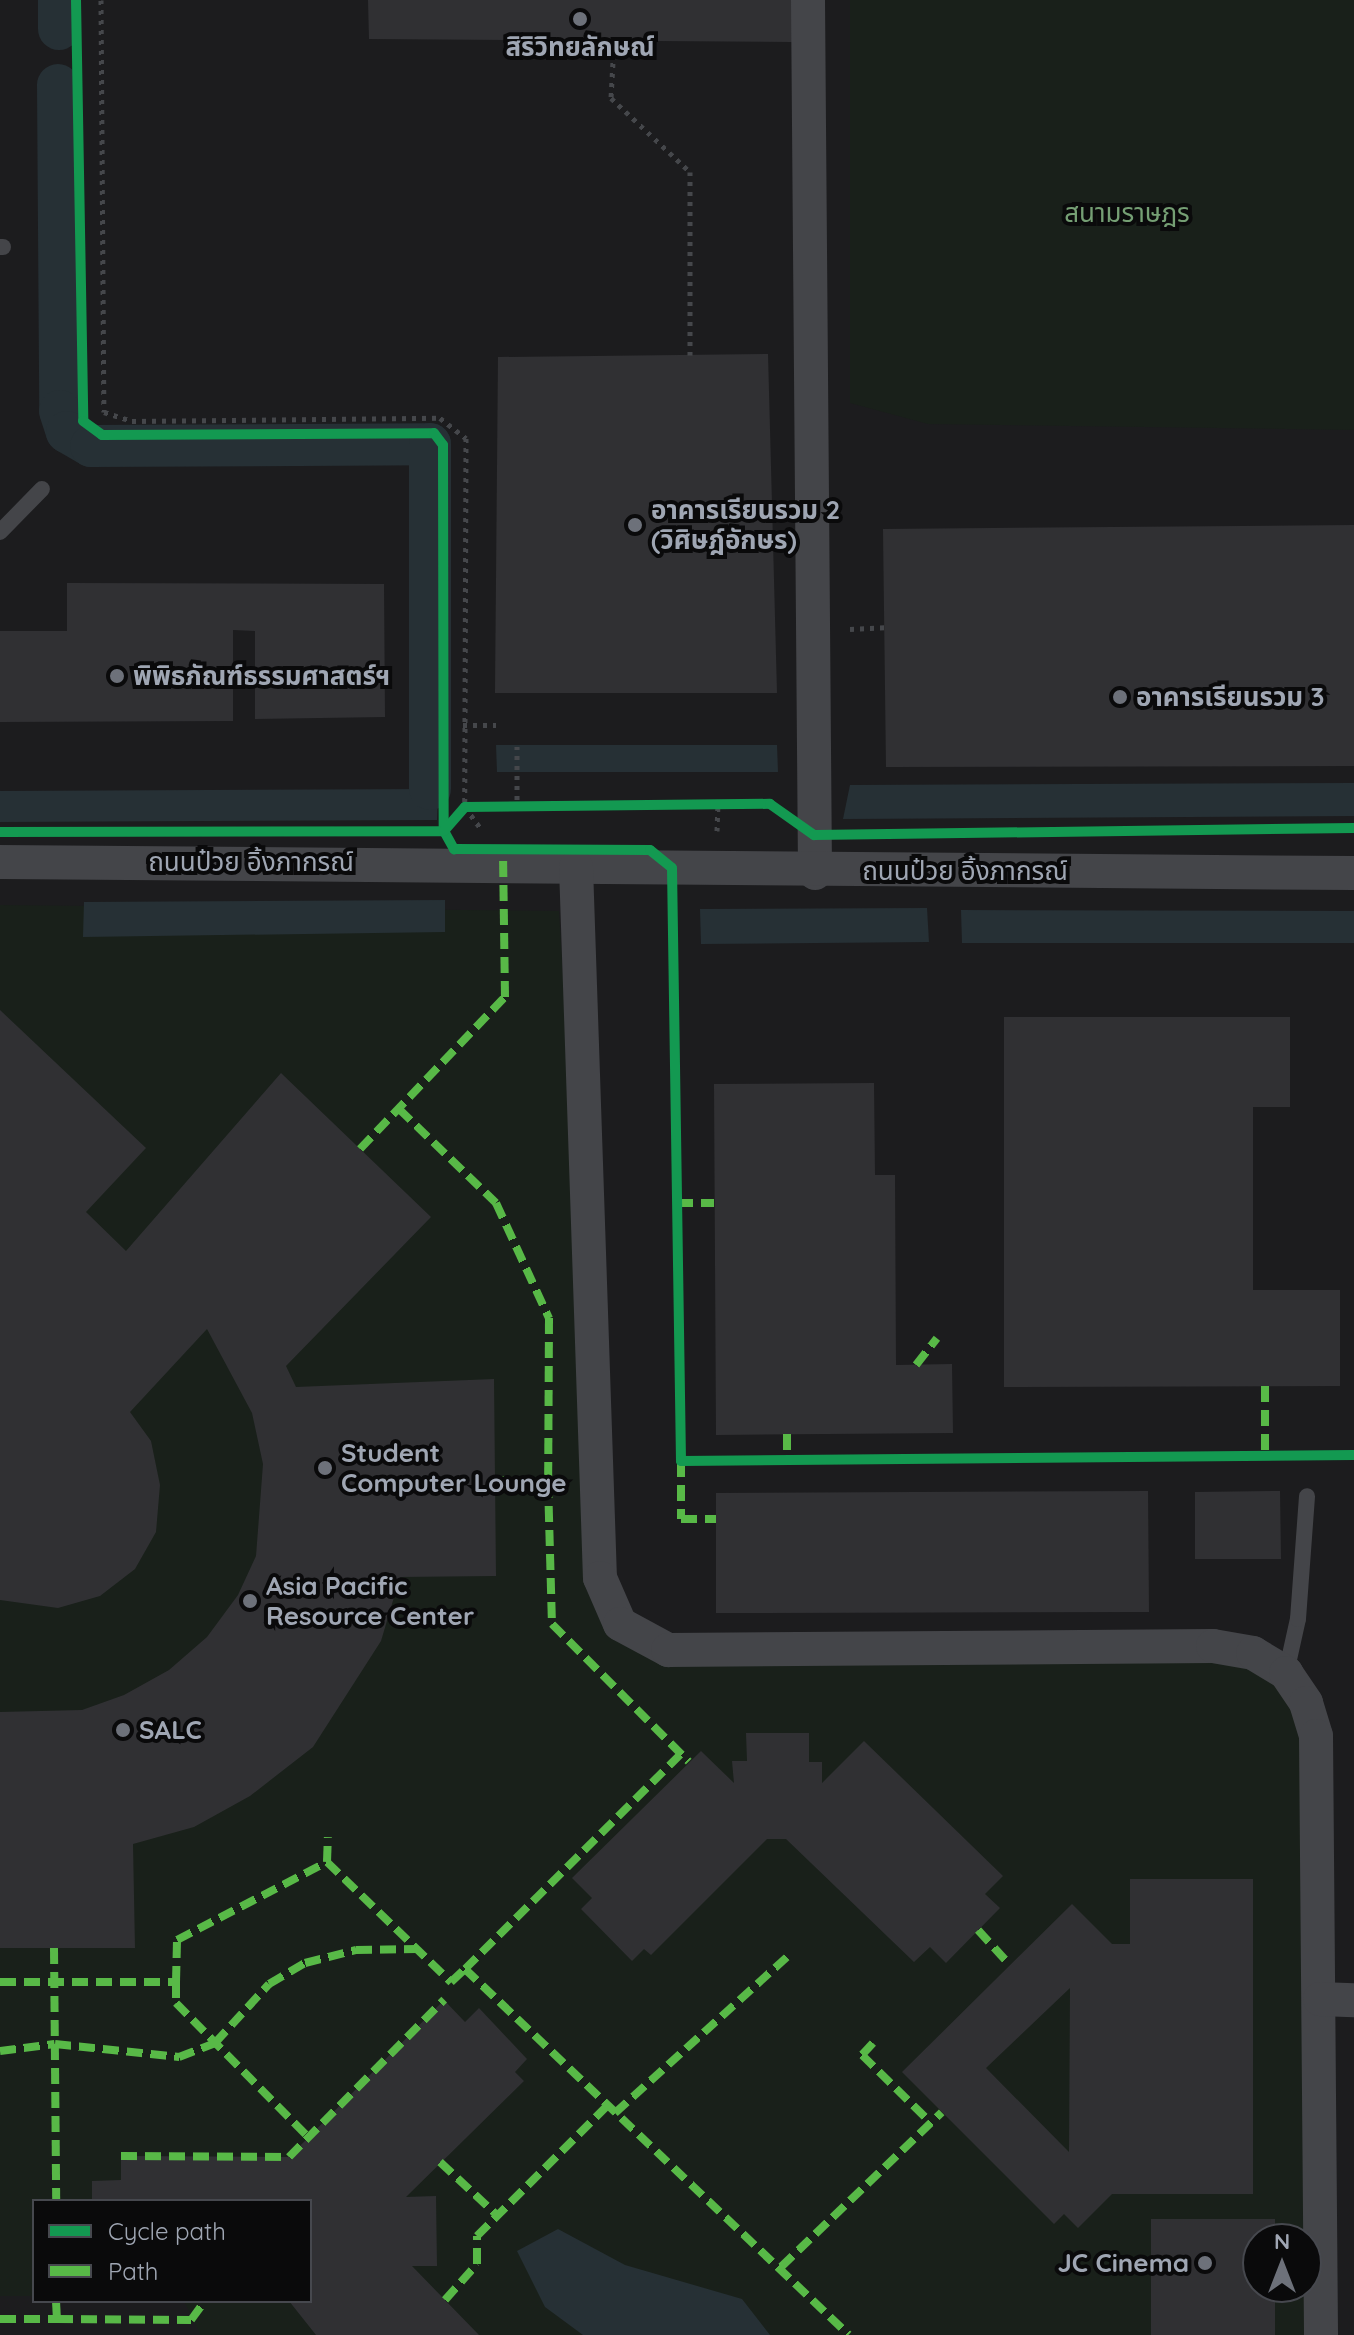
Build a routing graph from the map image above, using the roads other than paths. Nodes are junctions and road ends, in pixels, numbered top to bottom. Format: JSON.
{"nodes":[{"id":1,"x":808,"y":0,"type":"edge"},
{"id":2,"x":42,"y":489,"type":"dead end"},
{"id":3,"x":0,"y":532,"type":"edge"},
{"id":4,"x":0,"y":862,"type":"edge"},
{"id":5,"x":576,"y":867,"type":"junction"},
{"id":6,"x":815,"y":873,"type":"junction"},
{"id":7,"x":1354,"y":873,"type":"edge"},
{"id":8,"x":1307,"y":1496,"type":"dead end"},
{"id":9,"x":1286,"y":1673,"type":"junction"},
{"id":10,"x":1320,"y":1999,"type":"junction"},
{"id":11,"x":1354,"y":2000,"type":"edge"},
{"id":12,"x":1321,"y":2335,"type":"edge"}],
"edges":[{"from":1,"to":6,"type":"street"},
{"from":2,"to":3,"type":"lane"},
{"from":4,"to":5,"type":"street","name":"ถนนป๋วย อิ้งภากรณ์"},
{"from":5,"to":6,"type":"street","name":"ถนนป๋วย อิ้งภากรณ์"},
{"from":5,"to":9,"type":"street"},
{"from":6,"to":7,"type":"street","name":"ถนนป๋วย อิ้งภากรณ์"},
{"from":8,"to":9,"type":"lane"},
{"from":9,"to":10,"type":"street"},
{"from":10,"to":11,"type":"street"},
{"from":10,"to":12,"type":"street"}]}
